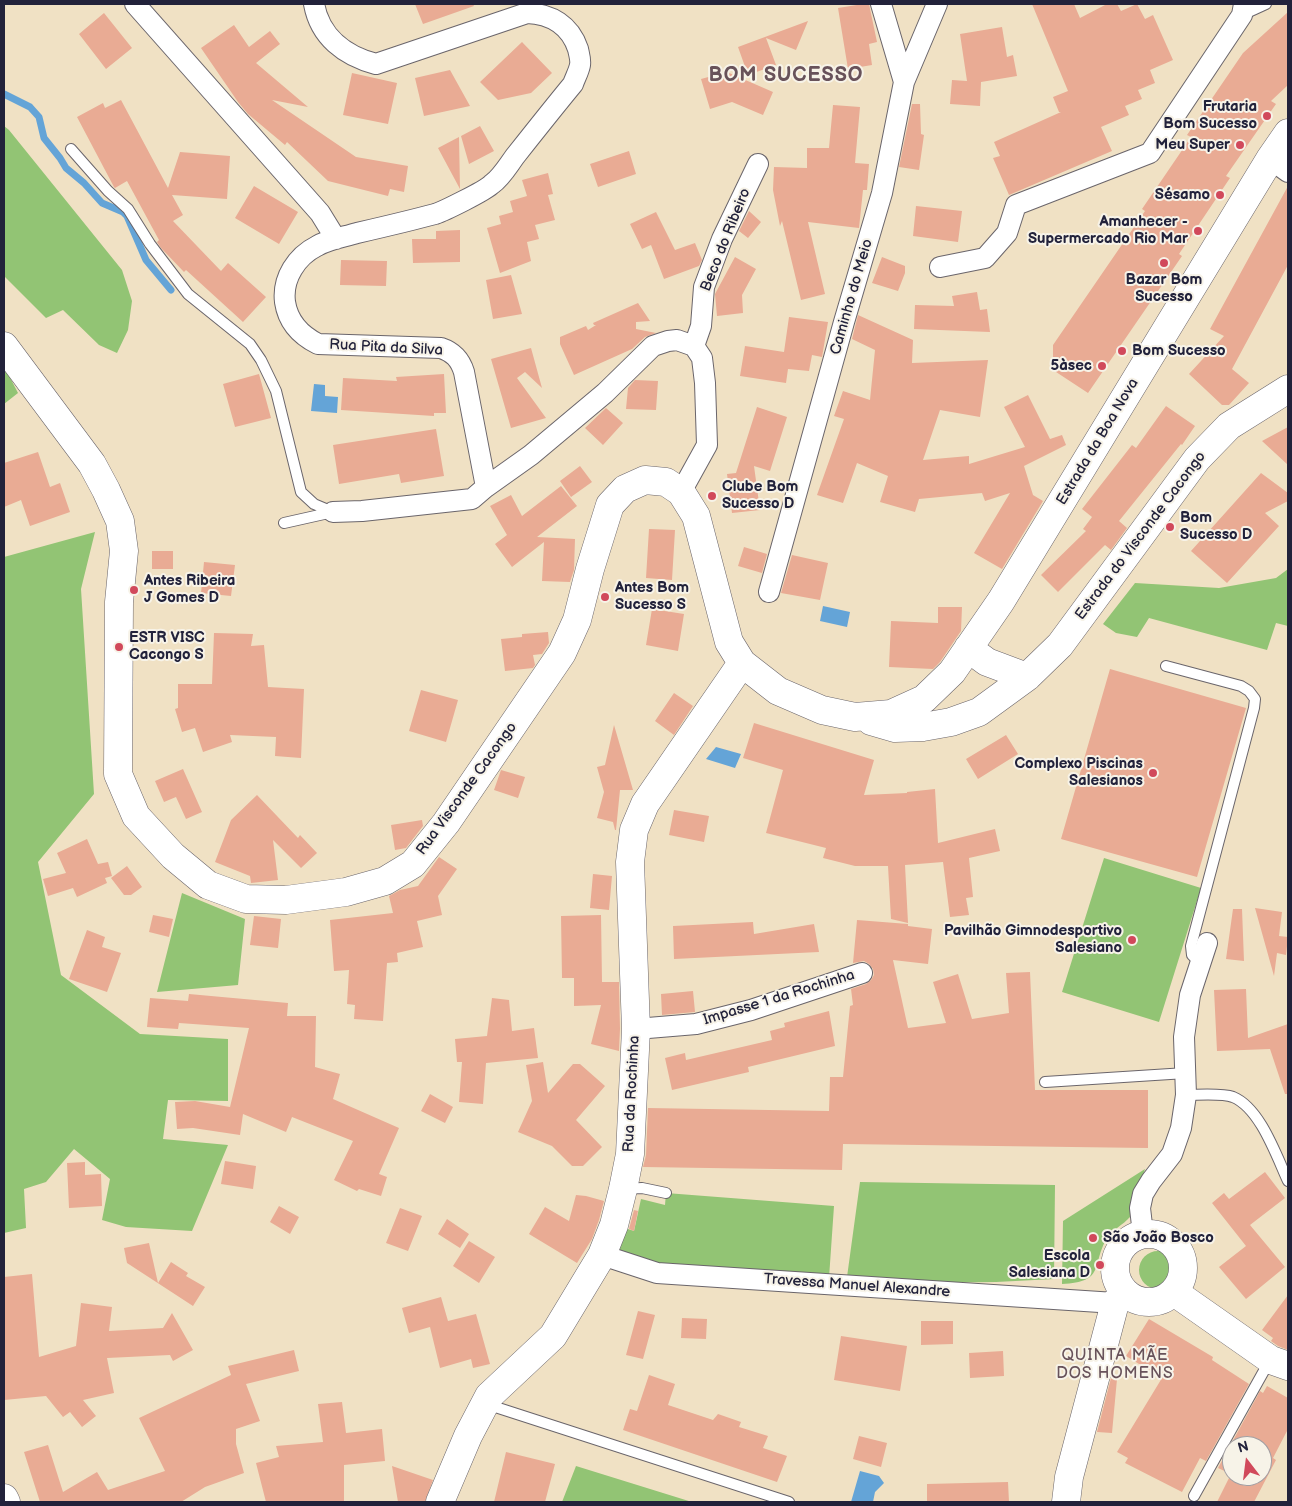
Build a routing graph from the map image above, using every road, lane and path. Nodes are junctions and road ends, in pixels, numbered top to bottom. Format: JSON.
{"nodes":[{"id":1,"x":134,"y":4,"type":"edge"},
{"id":2,"x":314,"y":4,"type":"edge"},
{"id":3,"x":881,"y":4,"type":"edge"},
{"id":4,"x":937,"y":4,"type":"edge"},
{"id":5,"x":1266,"y":4,"type":"edge"},
{"id":6,"x":1243,"y":9,"type":"edge"},
{"id":7,"x":904,"y":82,"type":"junction"},
{"id":8,"x":1288,"y":132,"type":"edge"},
{"id":9,"x":71,"y":149,"type":"dead end"},
{"id":10,"x":758,"y":164,"type":"dead end"},
{"id":11,"x":1279,"y":165,"type":"edge"},
{"id":12,"x":336,"y":239,"type":"junction"},
{"id":13,"x":940,"y":267,"type":"dead end"},
{"id":14,"x":4,"y":346,"type":"edge"},
{"id":15,"x":694,"y":346,"type":"junction"},
{"id":16,"x":1288,"y":389,"type":"edge"},
{"id":17,"x":486,"y":487,"type":"junction"},
{"id":18,"x":681,"y":492,"type":"junction"},
{"id":19,"x":333,"y":512,"type":"junction"},
{"id":20,"x":284,"y":524,"type":"dead end"},
{"id":21,"x":769,"y":592,"type":"dead end"},
{"id":22,"x":968,"y":648,"type":"junction"},
{"id":23,"x":742,"y":662,"type":"junction"},
{"id":24,"x":1166,"y":666,"type":"dead end"},
{"id":25,"x":1027,"y":677,"type":"junction"},
{"id":26,"x":856,"y":717,"type":"junction"},
{"id":27,"x":1207,"y":943,"type":"dead end"},
{"id":28,"x":1200,"y":963,"type":"junction"},
{"id":29,"x":862,"y":973,"type":"dead end"},
{"id":30,"x":636,"y":1029,"type":"junction"},
{"id":31,"x":1186,"y":1073,"type":"junction"},
{"id":32,"x":1045,"y":1082,"type":"dead end"},
{"id":33,"x":1186,"y":1095,"type":"junction"},
{"id":34,"x":1288,"y":1181,"type":"edge"},
{"id":35,"x":623,"y":1189,"type":"junction"},
{"id":36,"x":666,"y":1193,"type":"dead end"},
{"id":37,"x":1143,"y":1234,"type":"junction"},
{"id":38,"x":602,"y":1255,"type":"junction"},
{"id":39,"x":1174,"y":1292,"type":"junction"},
{"id":40,"x":1119,"y":1298,"type":"junction"},
{"id":41,"x":1280,"y":1363,"type":"edge"},
{"id":42,"x":485,"y":1404,"type":"junction"},
{"id":43,"x":1067,"y":1490,"type":"edge"},
{"id":44,"x":1194,"y":1496,"type":"dead end"},
{"id":45,"x":4,"y":1498,"type":"edge"},
{"id":46,"x":6,"y":1502,"type":"edge"},
{"id":47,"x":440,"y":1502,"type":"edge"},
{"id":48,"x":789,"y":1502,"type":"edge"},
{"id":49,"x":1056,"y":1502,"type":"edge"}],
"edges":[{"from":1,"to":12,"type":"street"},
{"from":2,"to":12,"type":"street","name":"Rua Pita da Silva"},
{"from":3,"to":7,"type":"street"},
{"from":4,"to":7,"type":"street","name":"Caminho do Meio"},
{"from":5,"to":6,"type":"lane"},
{"from":6,"to":13,"type":"street"},
{"from":7,"to":21,"type":"street","name":"Caminho do Meio"},
{"from":8,"to":11,"type":"main road","name":"Estrada da Boa Nova"},
{"from":9,"to":19,"type":"lane"},
{"from":10,"to":15,"type":"street","name":"Beco do Ribeiro"},
{"from":11,"to":22,"type":"main road","name":"Estrada da Boa Nova"},
{"from":12,"to":17,"type":"street","name":"Rua Pita da Silva"},
{"from":14,"to":18,"type":"main road","name":"Rua Visconde Cacongo"},
{"from":15,"to":17,"type":"street"},
{"from":15,"to":18,"type":"street"},
{"from":16,"to":25,"type":"main road","name":"Estrada do Visconde Cacongo"},
{"from":17,"to":19,"type":"street"},
{"from":18,"to":23,"type":"main road"},
{"from":19,"to":20,"type":"lane"},
{"from":22,"to":25,"type":"main road"},
{"from":22,"to":26,"type":"main road"},
{"from":23,"to":26,"type":"main road"},
{"from":23,"to":30,"type":"main road","name":"Rua da Rochinha"},
{"from":24,"to":28,"type":"lane"},
{"from":25,"to":26,"type":"main road","name":"Estrada do Visconde Cacongo"},
{"from":27,"to":28,"type":"street"},
{"from":28,"to":31,"type":"street"},
{"from":29,"to":30,"type":"street","name":"Impasse 1 da Rochinha"},
{"from":30,"to":35,"type":"main road","name":"Rua da Rochinha"},
{"from":31,"to":32,"type":"lane"},
{"from":31,"to":33,"type":"street"},
{"from":33,"to":34,"type":"lane"},
{"from":33,"to":37,"type":"street"},
{"from":35,"to":36,"type":"lane"},
{"from":35,"to":38,"type":"main road","name":"Rua da Rochinha"},
{"from":37,"to":39,"type":"main road"},
{"from":37,"to":40,"type":"main road"},
{"from":38,"to":40,"type":"street","name":"Travessa Manuel Alexandre"},
{"from":38,"to":42,"type":"main road","name":"Rua da Rochinha"},
{"from":39,"to":40,"type":"main road"},
{"from":39,"to":41,"type":"main road"},
{"from":40,"to":43,"type":"main road"},
{"from":41,"to":44,"type":"lane"},
{"from":42,"to":47,"type":"main road","name":"Rua da Rochinha"},
{"from":42,"to":48,"type":"lane"},
{"from":43,"to":49,"type":"lane"},
{"from":45,"to":46,"type":"main road"}]}
